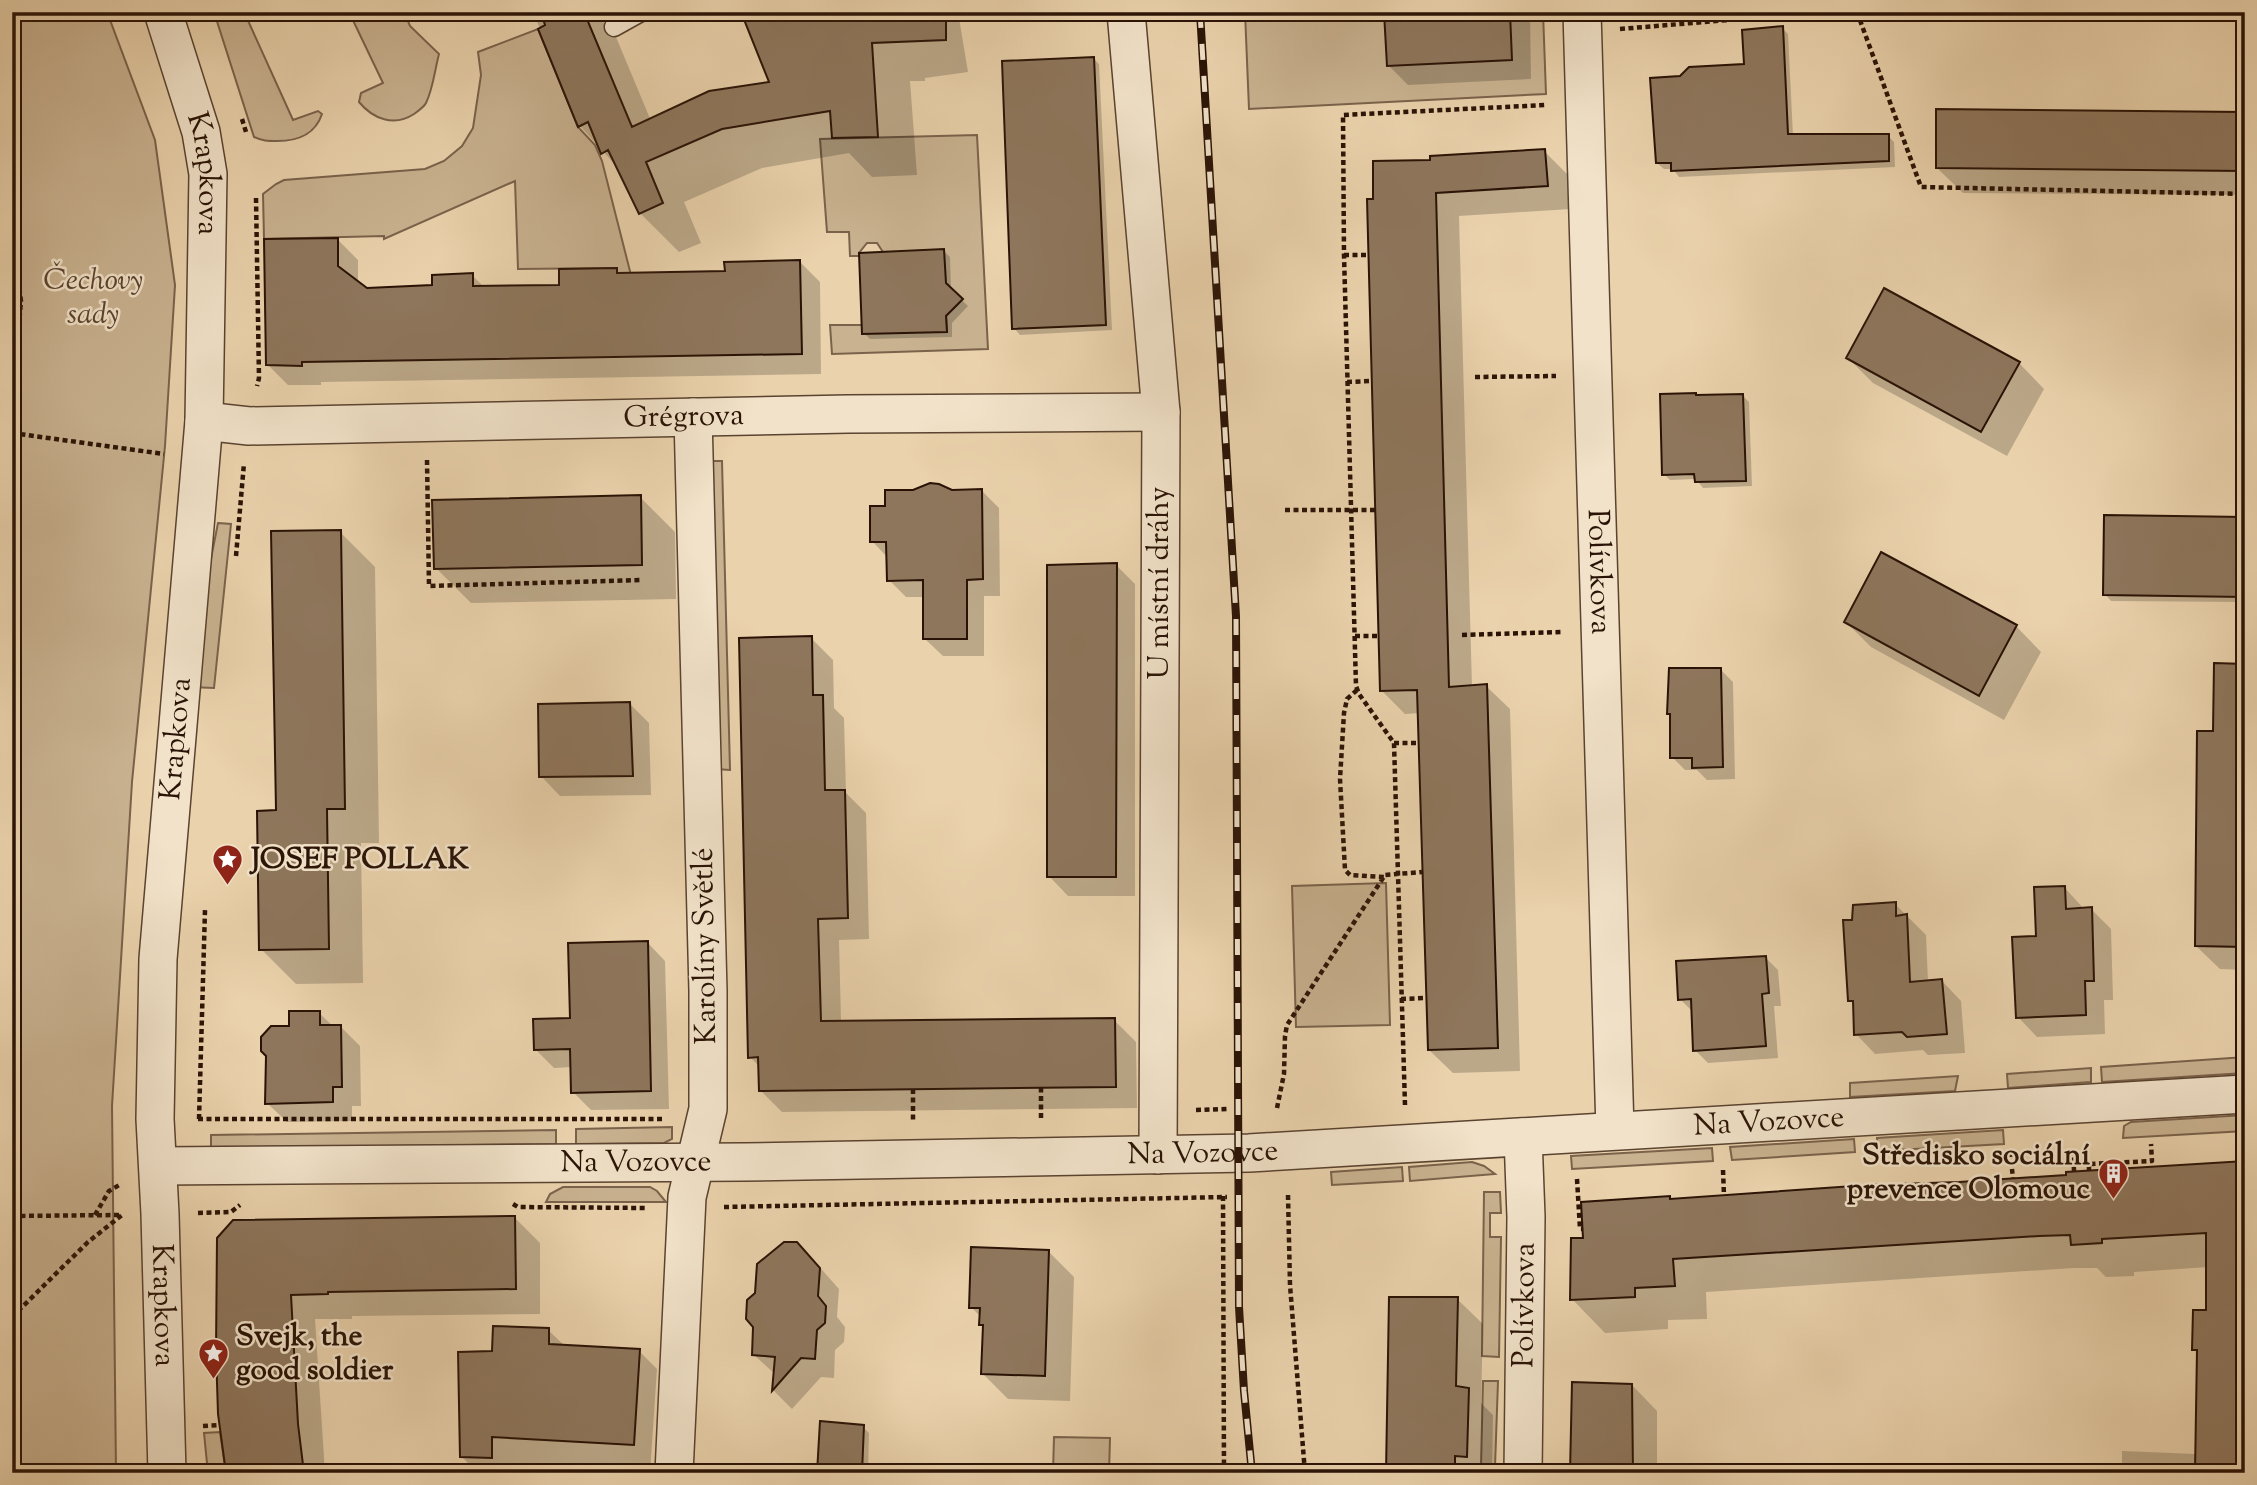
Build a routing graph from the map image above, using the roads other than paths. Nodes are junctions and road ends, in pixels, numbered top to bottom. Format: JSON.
{"nodes":[{"id":1,"x":163,"y":12,"type":"edge"},
{"id":2,"x":641,"y":12,"type":"edge"},
{"id":3,"x":1126,"y":12,"type":"edge"},
{"id":4,"x":1582,"y":12,"type":"edge"},
{"id":5,"x":614,"y":27,"type":"dead end"},
{"id":6,"x":1161,"y":412,"type":"junction"},
{"id":7,"x":692,"y":417,"type":"junction"},
{"id":8,"x":205,"y":421,"type":"junction"},
{"id":9,"x":2245,"y":1094,"type":"edge"},
{"id":10,"x":1627,"y":1130,"type":"junction"},
{"id":11,"x":1523,"y":1137,"type":"junction"},
{"id":12,"x":1158,"y":1155,"type":"junction"},
{"id":13,"x":696,"y":1161,"type":"junction"},
{"id":14,"x":158,"y":1166,"type":"junction"},
{"id":15,"x":167,"y":1473,"type":"edge"},
{"id":16,"x":674,"y":1473,"type":"edge"},
{"id":17,"x":1523,"y":1473,"type":"edge"}],
"edges":[{"from":1,"to":8,"type":"street","name":"Krapkova"},
{"from":2,"to":5,"type":"lane"},
{"from":3,"to":6,"type":"street","name":"U místní dráhy"},
{"from":4,"to":10,"type":"street","name":"Polívkova"},
{"from":6,"to":7,"type":"street","name":"Grégrova"},
{"from":6,"to":12,"type":"street","name":"U místní dráhy"},
{"from":7,"to":8,"type":"street","name":"Grégrova"},
{"from":7,"to":13,"type":"street","name":"Karolíny Světlé"},
{"from":8,"to":14,"type":"street","name":"Krapkova"},
{"from":9,"to":10,"type":"street","name":"Na Vozovce"},
{"from":10,"to":11,"type":"street","name":"Na Vozovce"},
{"from":11,"to":12,"type":"street","name":"Na Vozovce"},
{"from":11,"to":17,"type":"street","name":"Polívkova"},
{"from":12,"to":13,"type":"street","name":"Na Vozovce"},
{"from":13,"to":14,"type":"street","name":"Na Vozovce"},
{"from":13,"to":16,"type":"street","name":"Karolíny Světlé"},
{"from":14,"to":15,"type":"street","name":"Krapkova"}]}
